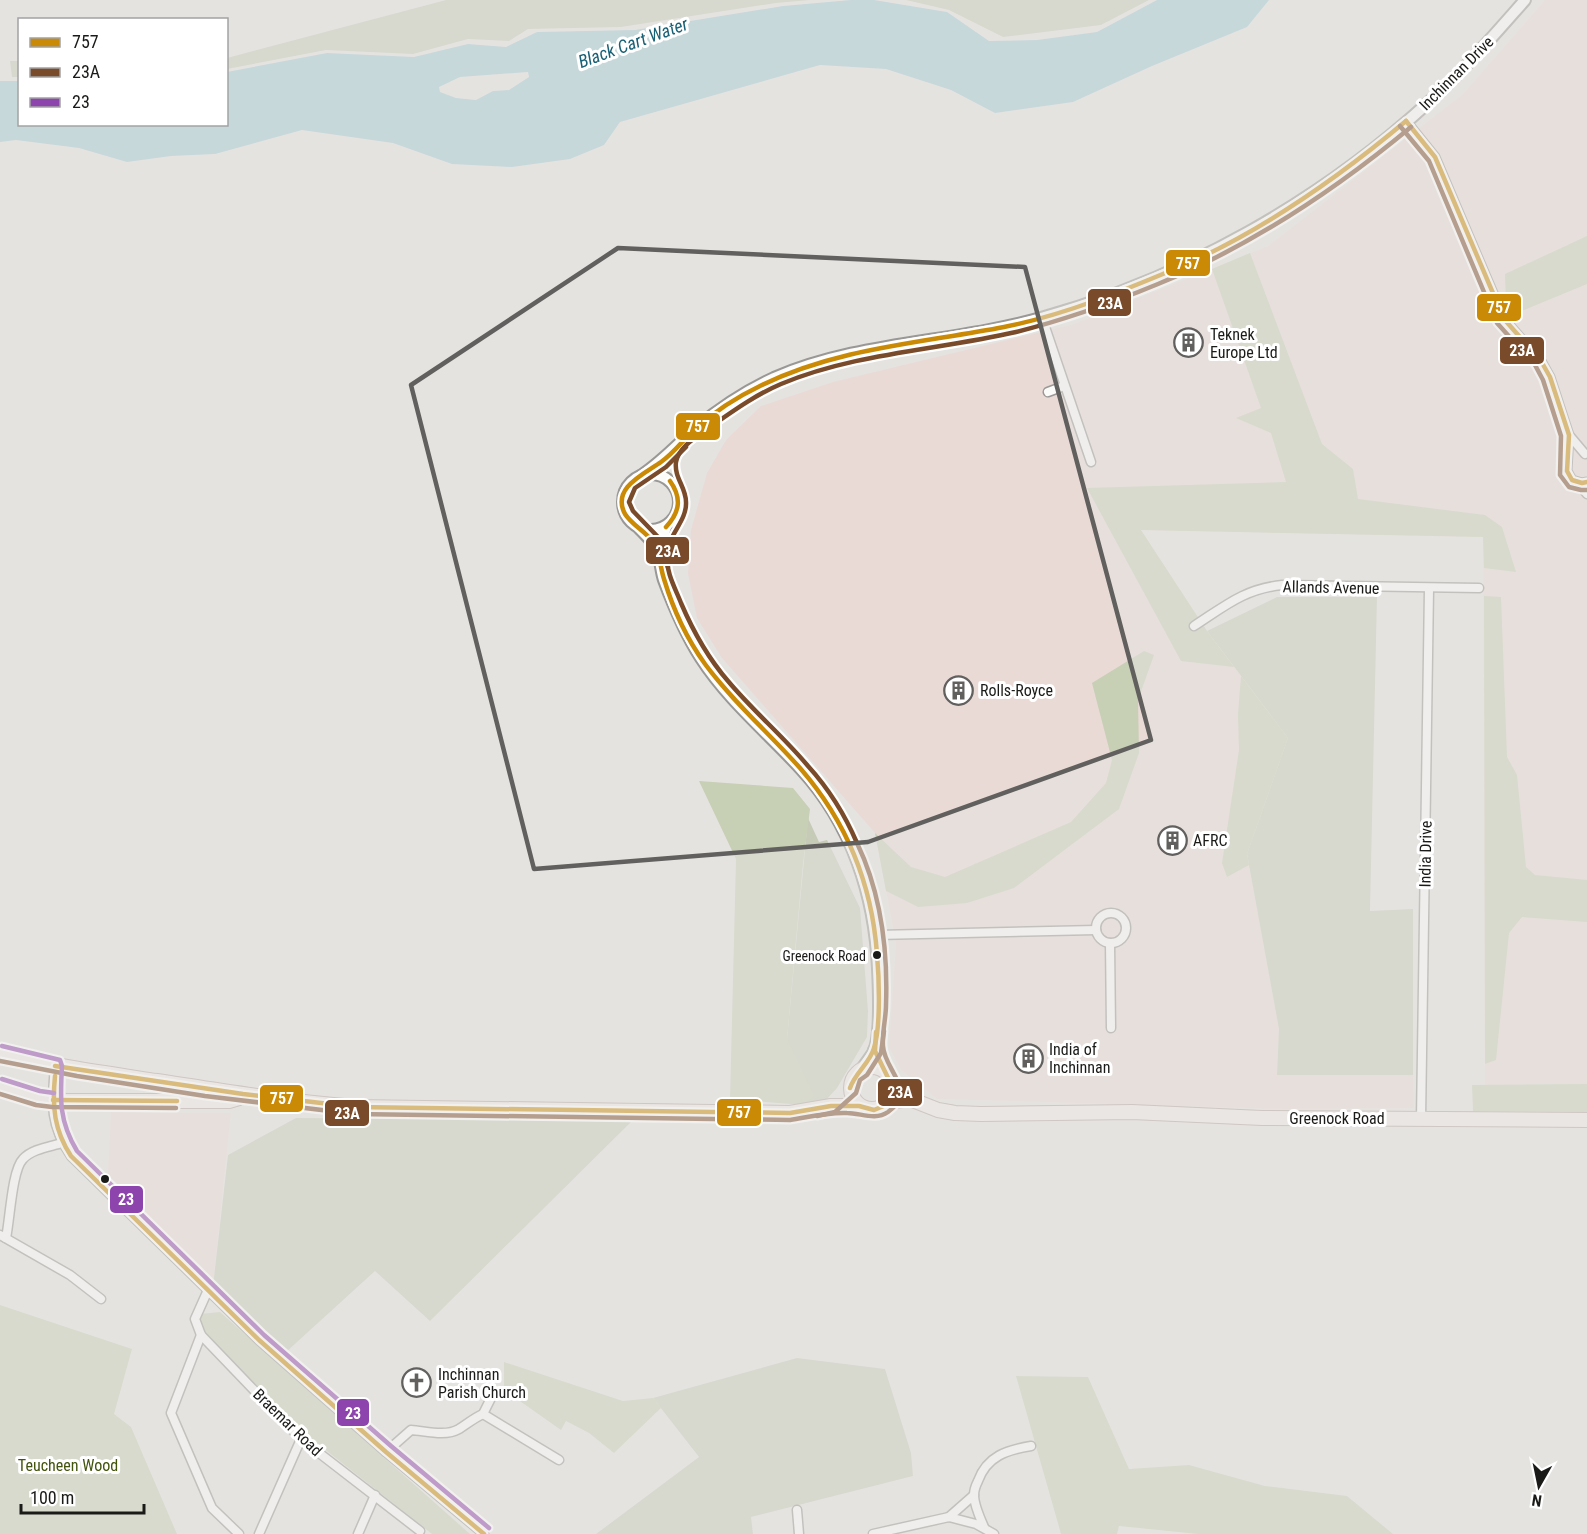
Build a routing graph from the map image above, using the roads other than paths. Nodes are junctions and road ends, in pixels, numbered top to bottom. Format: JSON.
{"nodes":[{"id":1,"x":1525,"y":0,"type":"edge"},
{"id":2,"x":1406,"y":121,"type":"junction"},
{"id":3,"x":1042,"y":318,"type":"junction"},
{"id":4,"x":1064,"y":386,"type":"junction"},
{"id":5,"x":1048,"y":392,"type":"dead end"},
{"id":6,"x":1569,"y":435,"type":"junction"},
{"id":7,"x":670,"y":454,"type":"junction"},
{"id":8,"x":1586,"y":454,"type":"edge"},
{"id":9,"x":1569,"y":461,"type":"junction"},
{"id":10,"x":1091,"y":462,"type":"dead end"},
{"id":11,"x":642,"y":475,"type":"junction"},
{"id":12,"x":670,"y":481,"type":"junction"},
{"id":13,"x":1576,"y":482,"type":"junction"},
{"id":14,"x":1587,"y":482,"type":"edge"},
{"id":15,"x":1587,"y":494,"type":"edge"},
{"id":16,"x":666,"y":527,"type":"junction"},
{"id":17,"x":639,"y":528,"type":"junction"},
{"id":18,"x":658,"y":553,"type":"junction"},
{"id":19,"x":1479,"y":588,"type":"dead end"},
{"id":20,"x":1429,"y":589,"type":"junction"},
{"id":21,"x":1194,"y":626,"type":"dead end"},
{"id":22,"x":1096,"y":930,"type":"junction"},
{"id":23,"x":877,"y":935,"type":"junction"},
{"id":24,"x":1110,"y":943,"type":"junction"},
{"id":25,"x":1111,"y":1028,"type":"dead end"},
{"id":26,"x":874,"y":1050,"type":"junction"},
{"id":27,"x":0,"y":1053,"type":"edge"},
{"id":28,"x":55,"y":1066,"type":"junction"},
{"id":29,"x":861,"y":1070,"type":"junction"},
{"id":30,"x":883,"y":1070,"type":"junction"},
{"id":31,"x":126,"y":1077,"type":"junction"},
{"id":32,"x":892,"y":1082,"type":"junction"},
{"id":33,"x":0,"y":1086,"type":"edge"},
{"id":34,"x":850,"y":1088,"type":"junction"},
{"id":35,"x":246,"y":1095,"type":"junction"},
{"id":36,"x":910,"y":1099,"type":"junction"},
{"id":37,"x":53,"y":1100,"type":"junction"},
{"id":38,"x":127,"y":1102,"type":"junction"},
{"id":39,"x":888,"y":1102,"type":"junction"},
{"id":40,"x":831,"y":1106,"type":"junction"},
{"id":41,"x":859,"y":1106,"type":"junction"},
{"id":42,"x":1421,"y":1119,"type":"junction"},
{"id":43,"x":1587,"y":1120,"type":"edge"},
{"id":44,"x":62,"y":1143,"type":"junction"},
{"id":45,"x":3,"y":1237,"type":"edge"},
{"id":46,"x":208,"y":1290,"type":"junction"},
{"id":47,"x":101,"y":1299,"type":"dead end"},
{"id":48,"x":201,"y":1335,"type":"junction"},
{"id":49,"x":494,"y":1392,"type":"dead end"},
{"id":50,"x":483,"y":1414,"type":"junction"},
{"id":51,"x":302,"y":1439,"type":"junction"},
{"id":52,"x":1031,"y":1446,"type":"dead end"},
{"id":53,"x":386,"y":1452,"type":"junction"},
{"id":54,"x":559,"y":1460,"type":"dead end"},
{"id":55,"x":974,"y":1494,"type":"junction"},
{"id":56,"x":375,"y":1495,"type":"junction"},
{"id":57,"x":797,"y":1510,"type":"dead end"},
{"id":58,"x":949,"y":1517,"type":"junction"},
{"id":59,"x":984,"y":1527,"type":"junction"},
{"id":60,"x":420,"y":1531,"type":"dead end"},
{"id":61,"x":239,"y":1534,"type":"edge"},
{"id":62,"x":259,"y":1534,"type":"edge"},
{"id":63,"x":358,"y":1534,"type":"edge"},
{"id":64,"x":484,"y":1534,"type":"edge"},
{"id":65,"x":799,"y":1534,"type":"edge"},
{"id":66,"x":873,"y":1534,"type":"edge"},
{"id":67,"x":994,"y":1534,"type":"edge"}],
"edges":[{"from":1,"to":2,"type":"street","name":"Inchinnan Drive"},
{"from":2,"to":3,"type":"street","name":"Inchinnan Drive"},
{"from":2,"to":6,"type":"street"},
{"from":3,"to":4,"type":"street"},
{"from":3,"to":7,"type":"street","name":"Inchinnan Drive"},
{"from":4,"to":5,"type":"street"},
{"from":4,"to":10,"type":"street"},
{"from":6,"to":8,"type":"street"},
{"from":6,"to":9,"type":"street"},
{"from":7,"to":11,"type":"street","name":"Inchinnan Drive"},
{"from":7,"to":12,"type":"street"},
{"from":8,"to":9,"type":"street"},
{"from":9,"to":13,"type":"street"},
{"from":11,"to":12,"type":"street"},
{"from":11,"to":17,"type":"street"},
{"from":12,"to":16,"type":"street"},
{"from":13,"to":14,"type":"street"},
{"from":13,"to":15,"type":"street"},
{"from":16,"to":17,"type":"street"},
{"from":16,"to":18,"type":"street"},
{"from":17,"to":18,"type":"street"},
{"from":18,"to":23,"type":"street"},
{"from":19,"to":20,"type":"street","name":"Allands Avenue"},
{"from":20,"to":21,"type":"street","name":"Allands Avenue"},
{"from":20,"to":42,"type":"street","name":"India Drive"},
{"from":22,"to":23,"type":"street"},
{"from":22,"to":24,"type":"street"},
{"from":22,"to":24,"type":"street"},
{"from":23,"to":26,"type":"street"},
{"from":24,"to":25,"type":"street"},
{"from":26,"to":29,"type":"street"},
{"from":26,"to":30,"type":"street"},
{"from":27,"to":28,"type":"main road"},
{"from":28,"to":31,"type":"main road"},
{"from":28,"to":37,"type":"street"},
{"from":29,"to":30,"type":"main road"},
{"from":29,"to":34,"type":"main road"},
{"from":30,"to":32,"type":"main road"},
{"from":31,"to":35,"type":"main road"},
{"from":31,"to":38,"type":"main road"},
{"from":32,"to":36,"type":"main road","name":"Greenock Road"},
{"from":32,"to":39,"type":"main road"},
{"from":33,"to":37,"type":"main road"},
{"from":34,"to":40,"type":"main road"},
{"from":34,"to":41,"type":"main road"},
{"from":35,"to":38,"type":"main road"},
{"from":35,"to":40,"type":"main road"},
{"from":36,"to":39,"type":"main road","name":"Greenock Road"},
{"from":36,"to":42,"type":"main road","name":"Greenock Road"},
{"from":37,"to":38,"type":"main road"},
{"from":37,"to":44,"type":"street"},
{"from":39,"to":41,"type":"main road"},
{"from":40,"to":41,"type":"main road"},
{"from":42,"to":43,"type":"main road","name":"Greenock Road"},
{"from":44,"to":45,"type":"street"},
{"from":44,"to":46,"type":"street"},
{"from":45,"to":47,"type":"street"},
{"from":46,"to":48,"type":"street"},
{"from":46,"to":53,"type":"street"},
{"from":48,"to":51,"type":"street","name":"Braemar Road"},
{"from":48,"to":61,"type":"street"},
{"from":49,"to":50,"type":"street"},
{"from":50,"to":53,"type":"street"},
{"from":50,"to":54,"type":"street"},
{"from":51,"to":56,"type":"street","name":"Braemar Road"},
{"from":51,"to":62,"type":"street"},
{"from":52,"to":55,"type":"street"},
{"from":53,"to":64,"type":"street"},
{"from":55,"to":58,"type":"street"},
{"from":55,"to":59,"type":"street"},
{"from":56,"to":60,"type":"street","name":"Braemar Road"},
{"from":56,"to":63,"type":"street"},
{"from":57,"to":65,"type":"street"},
{"from":58,"to":59,"type":"street"},
{"from":58,"to":66,"type":"street"},
{"from":59,"to":67,"type":"street"}]}
